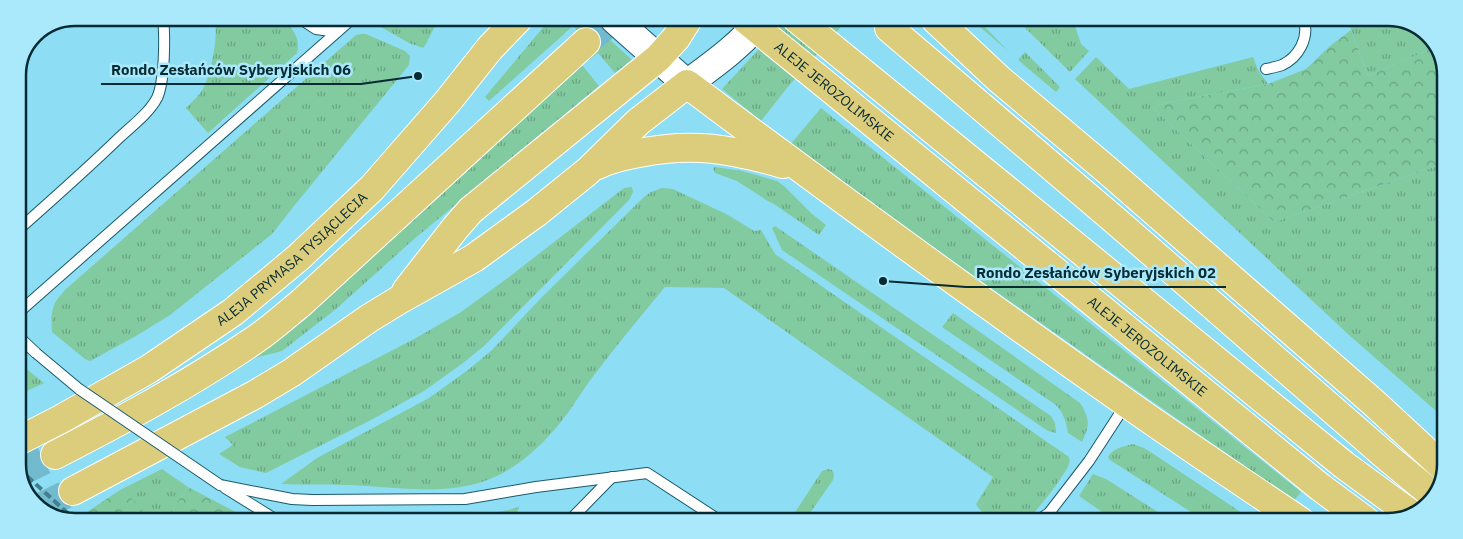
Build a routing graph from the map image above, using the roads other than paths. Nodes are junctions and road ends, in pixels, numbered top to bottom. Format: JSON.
{"nodes":[{"id":1,"x":163,"y":26,"type":"edge"},
{"id":2,"x":311,"y":26,"type":"edge"},
{"id":3,"x":343,"y":26,"type":"edge"},
{"id":4,"x":493,"y":26,"type":"edge"},
{"id":5,"x":511,"y":26,"type":"edge"},
{"id":6,"x":623,"y":26,"type":"edge"},
{"id":7,"x":684,"y":26,"type":"edge"},
{"id":8,"x":754,"y":26,"type":"edge"},
{"id":9,"x":756,"y":26,"type":"edge"},
{"id":10,"x":806,"y":26,"type":"edge"},
{"id":11,"x":942,"y":26,"type":"edge"},
{"id":12,"x":1305,"y":26,"type":"edge"},
{"id":13,"x":889,"y":28,"type":"dead end"},
{"id":14,"x":336,"y":32,"type":"junction"},
{"id":15,"x":586,"y":42,"type":"tunnel mouth"},
{"id":16,"x":490,"y":48,"type":"junction"},
{"id":17,"x":658,"y":58,"type":"junction"},
{"id":18,"x":1266,"y":69,"type":"dead end"},
{"id":19,"x":687,"y":84,"type":"junction"},
{"id":20,"x":800,"y":168,"type":"junction"},
{"id":21,"x":588,"y":171,"type":"junction"},
{"id":22,"x":26,"y":223,"type":"edge"},
{"id":23,"x":399,"y":300,"type":"junction"},
{"id":24,"x":26,"y":306,"type":"edge"},
{"id":25,"x":26,"y":344,"type":"edge"},
{"id":26,"x":1127,"y":403,"type":"junction"},
{"id":27,"x":26,"y":436,"type":"edge"},
{"id":28,"x":55,"y":455,"type":"tunnel mouth"},
{"id":29,"x":1437,"y":461,"type":"edge"},
{"id":30,"x":612,"y":478,"type":"junction"},
{"id":31,"x":220,"y":485,"type":"junction"},
{"id":32,"x":73,"y":491,"type":"tunnel mouth"},
{"id":33,"x":1428,"y":491,"type":"edge"},
{"id":34,"x":1405,"y":510,"type":"edge"},
{"id":35,"x":265,"y":513,"type":"edge"},
{"id":36,"x":577,"y":513,"type":"edge"},
{"id":37,"x":708,"y":513,"type":"edge"},
{"id":38,"x":1049,"y":513,"type":"edge"},
{"id":39,"x":1288,"y":513,"type":"edge"},
{"id":40,"x":1354,"y":513,"type":"edge"}],
"edges":[{"from":1,"to":22,"type":"lane"},
{"from":2,"to":14,"type":"lane"},
{"from":3,"to":14,"type":"lane"},
{"from":4,"to":16,"type":"main road"},
{"from":5,"to":16,"type":"main road","name":"ALEJA PRYMASA TYSIĄCLECIA"},
{"from":6,"to":17,"type":"main road"},
{"from":7,"to":17,"type":"main road"},
{"from":8,"to":40,"type":"main road","name":"ALEJE JEROZOLIMSKIE","bridge":true},
{"from":9,"to":19,"type":"main road"},
{"from":10,"to":34,"type":"main road"},
{"from":11,"to":29,"type":"main road"},
{"from":12,"to":18,"type":"lane"},
{"from":13,"to":33,"type":"main road"},
{"from":14,"to":24,"type":"lane"},
{"from":15,"to":28,"type":"main road"},
{"from":16,"to":27,"type":"main road","name":"ALEJA PRYMASA TYSIĄCLECIA"},
{"from":17,"to":19,"type":"main road"},
{"from":17,"to":23,"type":"main road"},
{"from":19,"to":20,"type":"main road"},
{"from":19,"to":21,"type":"main road"},
{"from":20,"to":21,"type":"main road"},
{"from":20,"to":26,"type":"main road"},
{"from":21,"to":23,"type":"main road"},
{"from":23,"to":32,"type":"main road"},
{"from":25,"to":31,"type":"lane","bridge":true},
{"from":26,"to":38,"type":"lane"},
{"from":26,"to":39,"type":"main road"},
{"from":30,"to":31,"type":"lane"},
{"from":30,"to":36,"type":"lane"},
{"from":30,"to":37,"type":"lane"},
{"from":31,"to":35,"type":"lane"}]}
